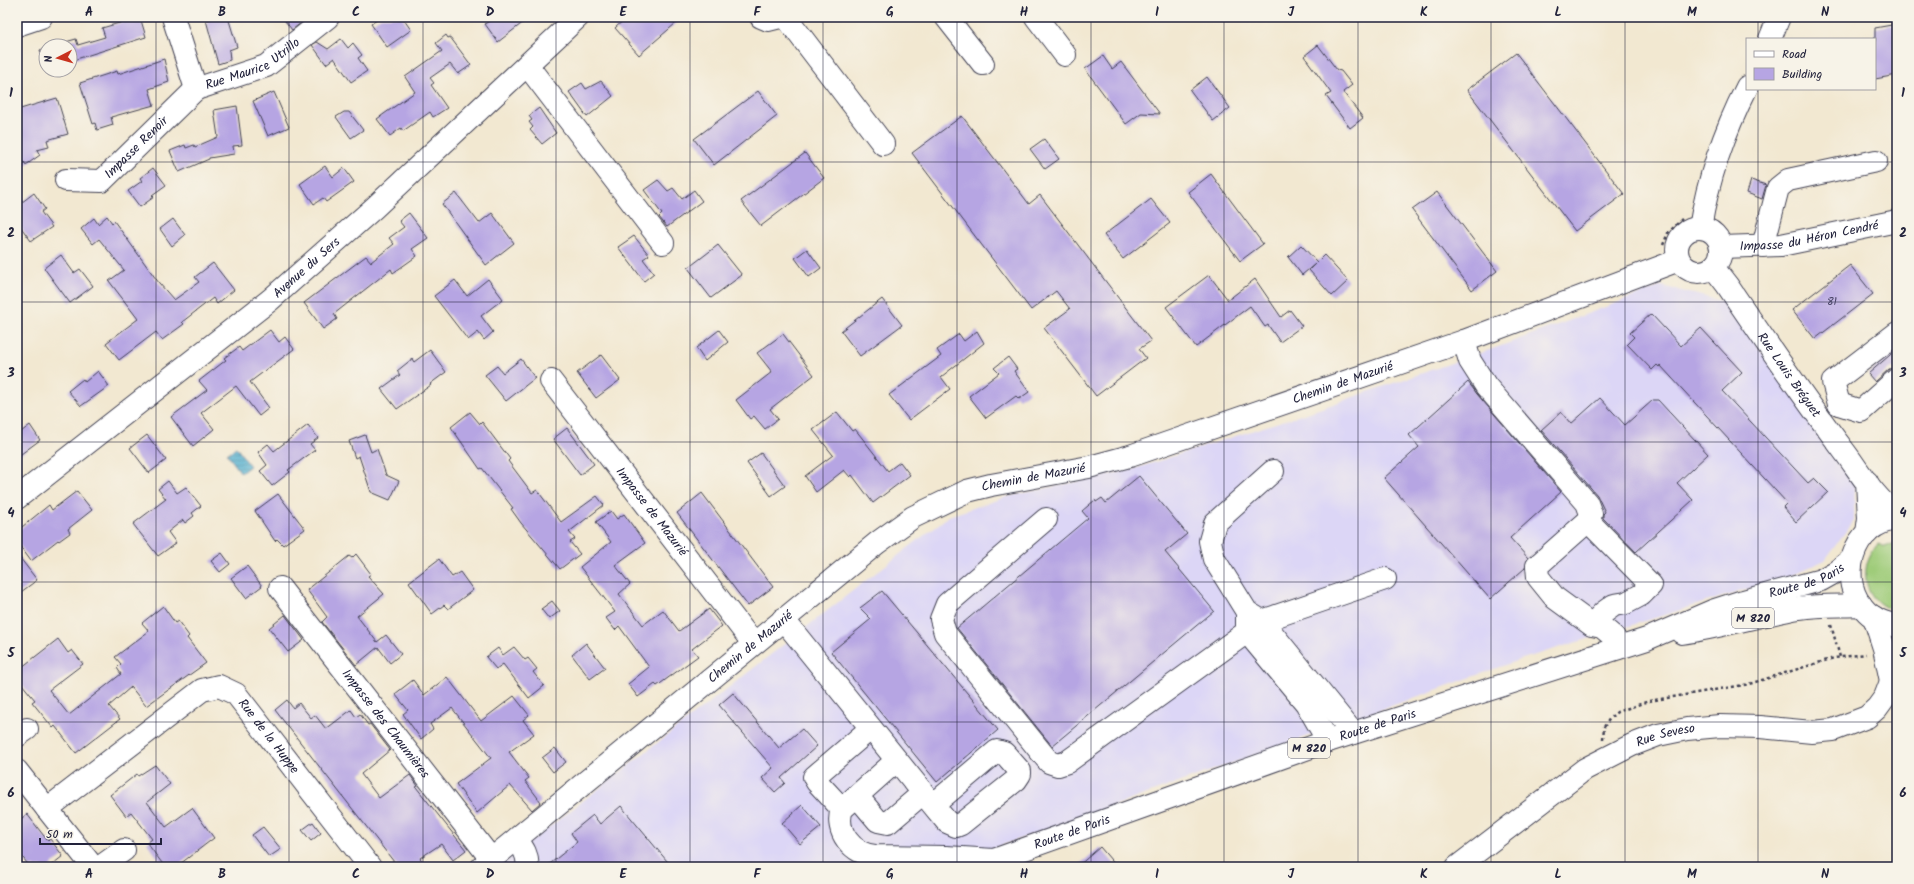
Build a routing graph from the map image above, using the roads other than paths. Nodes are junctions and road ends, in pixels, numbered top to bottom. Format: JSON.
{"nodes":[{"id":1,"x":41,"y":17,"type":"edge"},
{"id":2,"x":173,"y":17,"type":"edge"},
{"id":3,"x":328,"y":17,"type":"edge"},
{"id":4,"x":578,"y":17,"type":"edge"},
{"id":5,"x":761,"y":17,"type":"edge"},
{"id":6,"x":780,"y":17,"type":"edge"},
{"id":7,"x":786,"y":17,"type":"edge"},
{"id":8,"x":946,"y":17,"type":"edge"},
{"id":9,"x":1036,"y":17,"type":"edge"},
{"id":10,"x":1778,"y":17,"type":"edge"},
{"id":11,"x":17,"y":24,"type":"edge"},
{"id":12,"x":1770,"y":38,"type":"edge"},
{"id":13,"x":1065,"y":55,"type":"dead end"},
{"id":14,"x":983,"y":64,"type":"dead end"},
{"id":15,"x":527,"y":65,"type":"junction"},
{"id":16,"x":196,"y":89,"type":"junction"},
{"id":17,"x":1746,"y":89,"type":"edge"},
{"id":18,"x":883,"y":144,"type":"dead end"},
{"id":19,"x":1876,"y":161,"type":"dead end"},
{"id":20,"x":66,"y":180,"type":"dead end"},
{"id":21,"x":1897,"y":221,"type":"edge"},
{"id":22,"x":1700,"y":228,"type":"junction"},
{"id":23,"x":663,"y":243,"type":"dead end"},
{"id":24,"x":1763,"y":246,"type":"junction"},
{"id":25,"x":1721,"y":247,"type":"junction"},
{"id":26,"x":1679,"y":260,"type":"junction"},
{"id":27,"x":1713,"y":268,"type":"junction"},
{"id":28,"x":1897,"y":333,"type":"edge"},
{"id":29,"x":1464,"y":341,"type":"junction"},
{"id":30,"x":1897,"y":379,"type":"edge"},
{"id":31,"x":550,"y":381,"type":"dead end"},
{"id":32,"x":1840,"y":404,"type":"junction"},
{"id":33,"x":1822,"y":422,"type":"junction"},
{"id":34,"x":1274,"y":471,"type":"dead end"},
{"id":35,"x":1867,"y":482,"type":"junction"},
{"id":36,"x":17,"y":498,"type":"edge"},
{"id":37,"x":1897,"y":514,"type":"edge"},
{"id":38,"x":1046,"y":519,"type":"dead end"},
{"id":39,"x":1897,"y":519,"type":"edge"},
{"id":40,"x":1588,"y":521,"type":"junction"},
{"id":41,"x":1867,"y":533,"type":"junction"},
{"id":42,"x":1851,"y":560,"type":"junction"},
{"id":43,"x":1385,"y":579,"type":"dead end"},
{"id":44,"x":280,"y":588,"type":"dead end"},
{"id":45,"x":1867,"y":611,"type":"junction"},
{"id":46,"x":783,"y":619,"type":"junction"},
{"id":47,"x":1252,"y":621,"type":"junction"},
{"id":48,"x":1592,"y":625,"type":"junction"},
{"id":49,"x":1897,"y":626,"type":"edge"},
{"id":50,"x":1647,"y":639,"type":"junction"},
{"id":51,"x":753,"y":643,"type":"junction"},
{"id":52,"x":1618,"y":648,"type":"junction"},
{"id":53,"x":1894,"y":674,"type":"edge"},
{"id":54,"x":870,"y":729,"type":"junction"},
{"id":55,"x":1352,"y":733,"type":"junction"},
{"id":56,"x":1328,"y":741,"type":"junction"},
{"id":57,"x":896,"y":761,"type":"junction"},
{"id":58,"x":17,"y":771,"type":"edge"},
{"id":59,"x":849,"y":802,"type":"junction"},
{"id":60,"x":46,"y":809,"type":"junction"},
{"id":61,"x":517,"y":840,"type":"junction"},
{"id":62,"x":124,"y":850,"type":"dead end"},
{"id":63,"x":487,"y":863,"type":"edge"},
{"id":64,"x":984,"y":864,"type":"edge"},
{"id":65,"x":92,"y":867,"type":"edge"},
{"id":66,"x":100,"y":867,"type":"edge"},
{"id":67,"x":370,"y":867,"type":"edge"},
{"id":68,"x":527,"y":867,"type":"edge"},
{"id":69,"x":1457,"y":867,"type":"edge"}],
"edges":[{"from":1,"to":11,"type":"street"},
{"from":2,"to":16,"type":"street","name":"Rue Maurice Utrillo"},
{"from":3,"to":16,"type":"street","name":"Rue Maurice Utrillo"},
{"from":4,"to":15,"type":"street","name":"Avenue du Sers"},
{"from":5,"to":6,"type":"street"},
{"from":7,"to":18,"type":"street"},
{"from":8,"to":14,"type":"street"},
{"from":9,"to":13,"type":"street"},
{"from":10,"to":12,"type":"street"},
{"from":15,"to":23,"type":"street"},
{"from":15,"to":36,"type":"street","name":"Avenue du Sers"},
{"from":16,"to":20,"type":"street","name":"Impasse Renoir"},
{"from":17,"to":22,"type":"street"},
{"from":19,"to":24,"type":"street"},
{"from":21,"to":24,"type":"street","name":"Impasse du Héron Cendré"},
{"from":22,"to":25,"type":"street"},
{"from":22,"to":26,"type":"street"},
{"from":24,"to":25,"type":"street","name":"Impasse du Héron Cendré"},
{"from":25,"to":27,"type":"street"},
{"from":26,"to":27,"type":"street"},
{"from":26,"to":29,"type":"street","name":"Chemin de Mazurié"},
{"from":27,"to":33,"type":"street","name":"Rue Louis Bréguet"},
{"from":28,"to":32,"type":"street"},
{"from":29,"to":40,"type":"street"},
{"from":29,"to":46,"type":"street","name":"Chemin de Mazurié"},
{"from":30,"to":32,"type":"street"},
{"from":31,"to":51,"type":"street","name":"Impasse de Mazurié"},
{"from":32,"to":33,"type":"street"},
{"from":33,"to":35,"type":"street","name":"Rue Louis Bréguet"},
{"from":34,"to":47,"type":"street"},
{"from":35,"to":37,"type":"street","name":"Rue Louis Bréguet"},
{"from":35,"to":41,"type":"street"},
{"from":38,"to":47,"type":"street"},
{"from":39,"to":41,"type":"street"},
{"from":40,"to":48,"type":"street"},
{"from":40,"to":48,"type":"street"},
{"from":41,"to":42,"type":"street"},
{"from":42,"to":45,"type":"street","name":"Rue Seveso"},
{"from":42,"to":50,"type":"street","name":"Route de Paris","number":"M 820"},
{"from":43,"to":47,"type":"street"},
{"from":44,"to":63,"type":"street","name":"Impasse des Chaumières"},
{"from":45,"to":49,"type":"street"},
{"from":45,"to":50,"type":"street","name":"Route de Paris","number":"M 820"},
{"from":45,"to":53,"type":"street","name":"Rue Seveso"},
{"from":46,"to":51,"type":"street","name":"Chemin de Mazurié"},
{"from":46,"to":54,"type":"street"},
{"from":47,"to":55,"type":"street"},
{"from":47,"to":56,"type":"street"},
{"from":48,"to":52,"type":"street"},
{"from":50,"to":52,"type":"street","name":"Route de Paris","number":"M 820"},
{"from":51,"to":61,"type":"street","name":"Chemin de Mazurié"},
{"from":52,"to":55,"type":"street","name":"Route de Paris","number":"M 820"},
{"from":53,"to":69,"type":"street","name":"Rue Seveso"},
{"from":54,"to":57,"type":"street"},
{"from":54,"to":59,"type":"street"},
{"from":55,"to":56,"type":"street","name":"Route de Paris","number":"M 820"},
{"from":56,"to":64,"type":"street","name":"Route de Paris","number":"M 820"},
{"from":57,"to":59,"type":"street"},
{"from":57,"to":59,"type":"street"},
{"from":58,"to":60,"type":"street"},
{"from":59,"to":64,"type":"street"},
{"from":60,"to":65,"type":"street"},
{"from":60,"to":67,"type":"street","name":"Rue de la Huppe"},
{"from":61,"to":63,"type":"street","name":"Chemin de Mazurié"},
{"from":61,"to":68,"type":"street"},
{"from":62,"to":66,"type":"street"}]}
